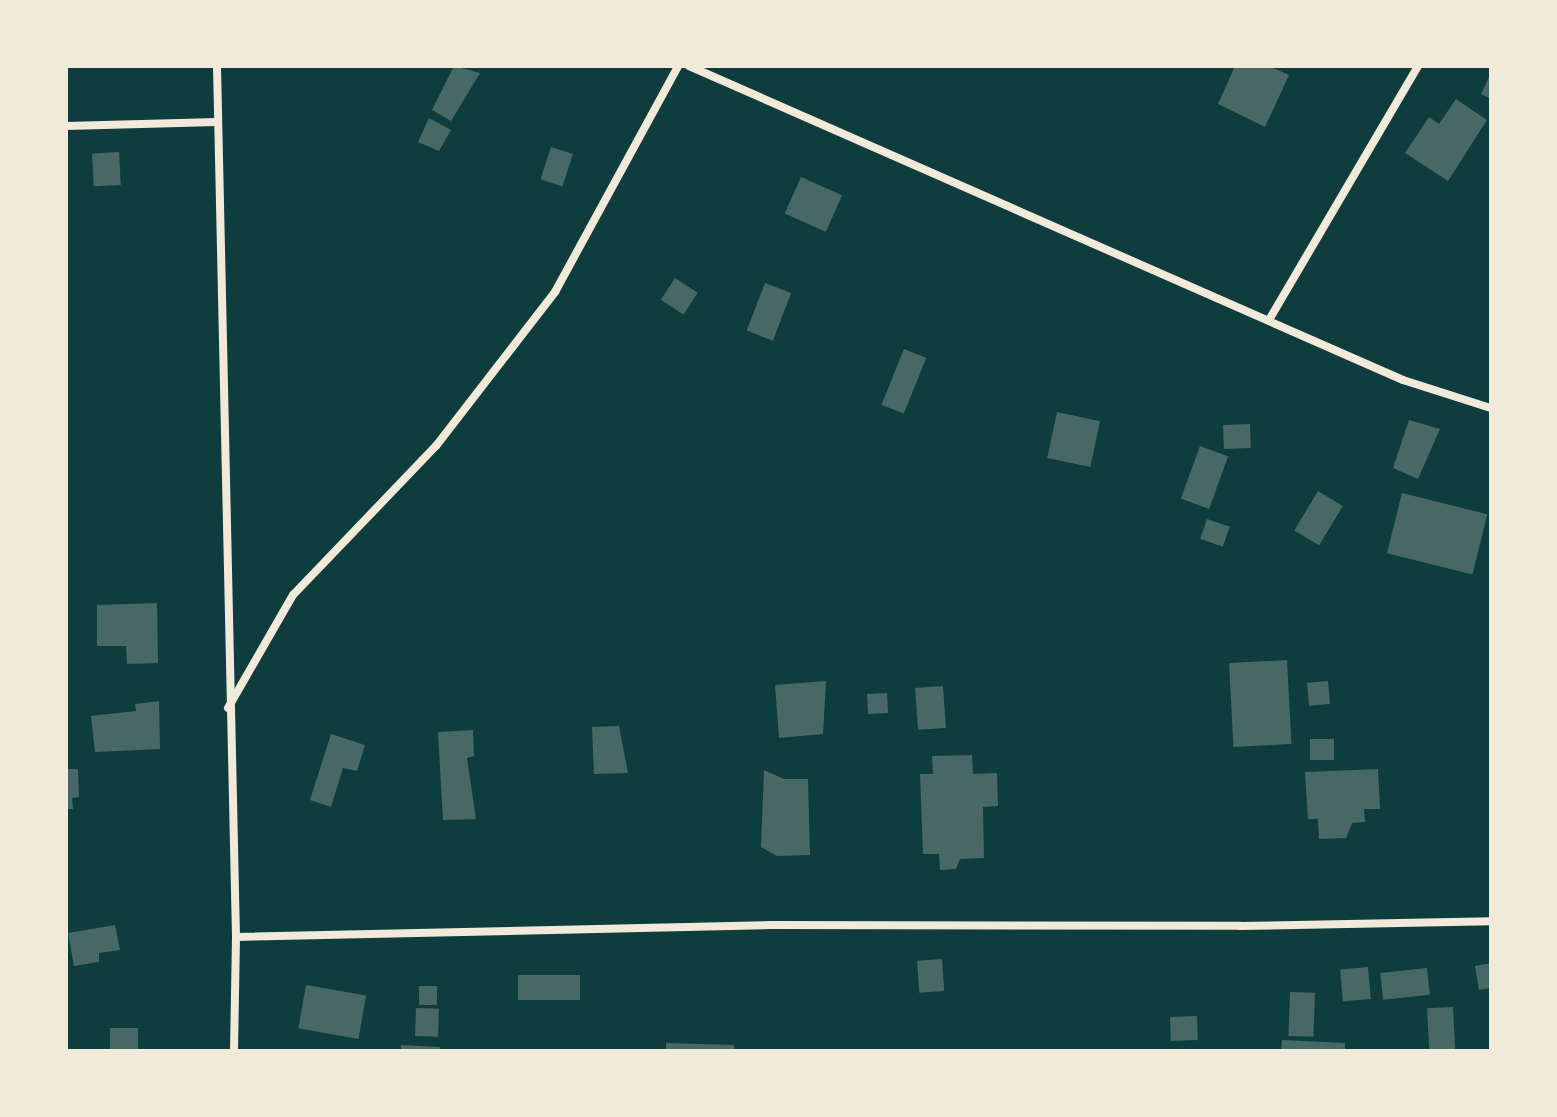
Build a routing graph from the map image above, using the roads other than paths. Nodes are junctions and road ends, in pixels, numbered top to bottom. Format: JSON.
{"nodes":[{"id":1,"x":217,"y":66,"type":"edge"},
{"id":2,"x":678,"y":66,"type":"edge"},
{"id":3,"x":689,"y":66,"type":"edge"},
{"id":4,"x":1418,"y":66,"type":"edge"},
{"id":5,"x":217,"y":122,"type":"junction"},
{"id":6,"x":66,"y":126,"type":"edge"},
{"id":7,"x":1269,"y":320,"type":"junction"},
{"id":8,"x":1491,"y":408,"type":"edge"},
{"id":9,"x":227,"y":709,"type":"junction"},
{"id":10,"x":1491,"y":921,"type":"edge"},
{"id":11,"x":236,"y":937,"type":"junction"},
{"id":12,"x":234,"y":1051,"type":"edge"}],
"edges":[{"from":1,"to":5,"type":"street"},
{"from":2,"to":9,"type":"street"},
{"from":3,"to":7,"type":"street"},
{"from":4,"to":7,"type":"street"},
{"from":5,"to":6,"type":"street"},
{"from":5,"to":9,"type":"street"},
{"from":7,"to":8,"type":"street"},
{"from":9,"to":11,"type":"street"},
{"from":10,"to":11,"type":"street"},
{"from":11,"to":12,"type":"street"}]}
